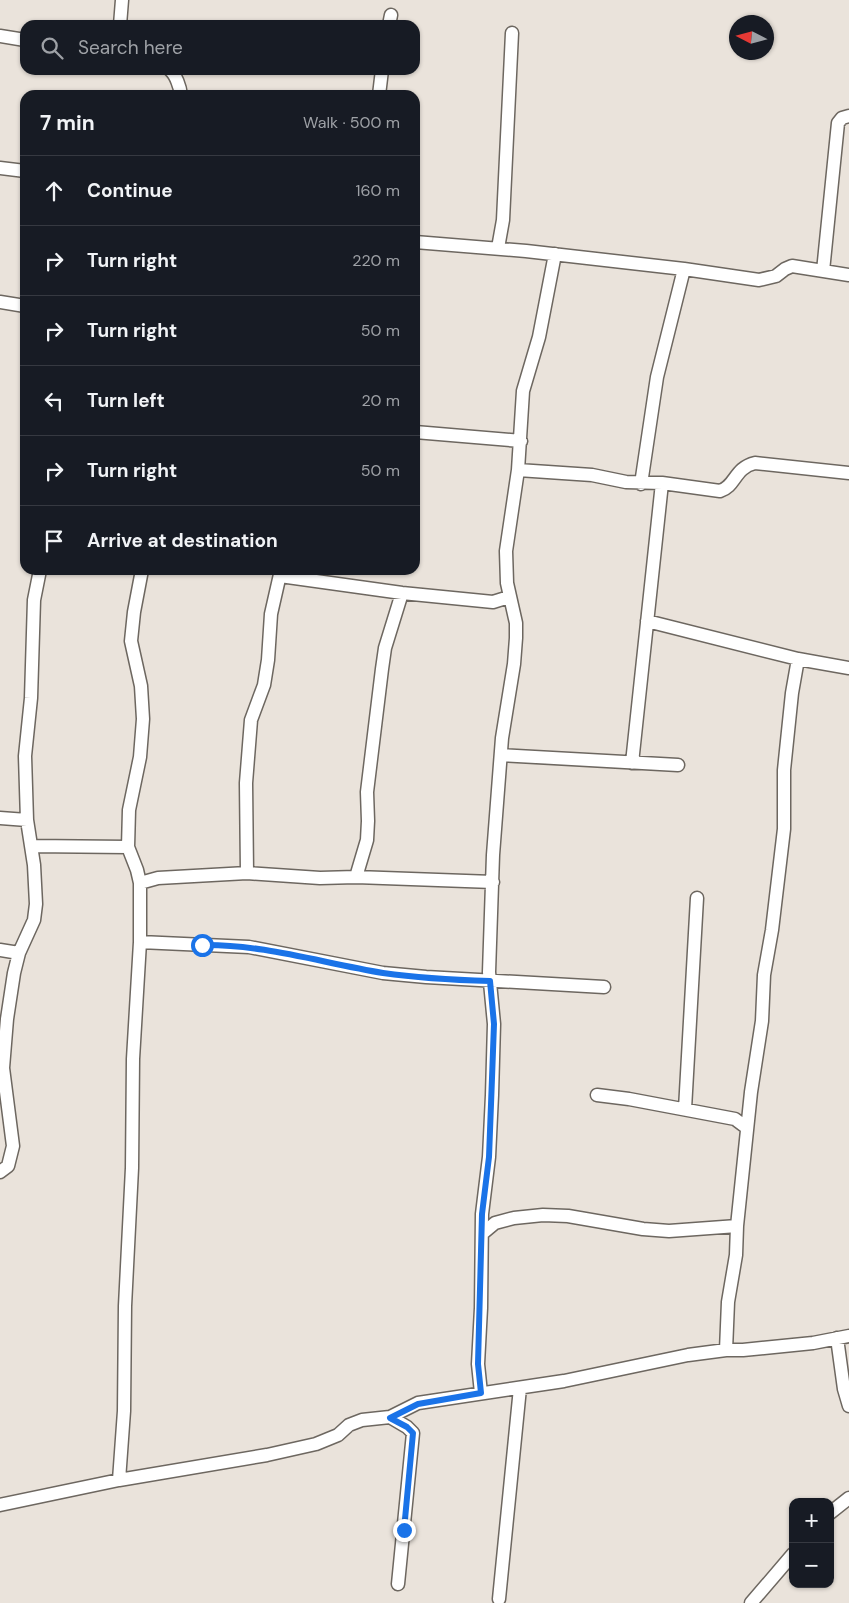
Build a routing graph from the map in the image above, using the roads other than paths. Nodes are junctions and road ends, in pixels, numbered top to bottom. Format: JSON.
{"nodes":[{"id":1,"x":122,"y":0,"type":"edge"},
{"id":2,"x":120,"y":20,"type":"edge"},
{"id":3,"x":512,"y":33,"type":"dead end"},
{"id":4,"x":0,"y":36,"type":"edge"},
{"id":5,"x":20,"y":39,"type":"edge"},
{"id":6,"x":174,"y":75,"type":"edge"},
{"id":7,"x":381,"y":75,"type":"edge"},
{"id":8,"x":180,"y":90,"type":"edge"},
{"id":9,"x":380,"y":90,"type":"edge"},
{"id":10,"x":849,"y":116,"type":"edge"},
{"id":11,"x":0,"y":168,"type":"edge"},
{"id":12,"x":20,"y":170,"type":"edge"},
{"id":13,"x":420,"y":242,"type":"edge"},
{"id":14,"x":498,"y":248,"type":"junction"},
{"id":15,"x":555,"y":254,"type":"junction"},
{"id":16,"x":684,"y":270,"type":"junction"},
{"id":17,"x":824,"y":271,"type":"junction"},
{"id":18,"x":849,"y":275,"type":"edge"},
{"id":19,"x":0,"y":302,"type":"edge"},
{"id":20,"x":20,"y":305,"type":"edge"},
{"id":21,"x":420,"y":432,"type":"edge"},
{"id":22,"x":521,"y":441,"type":"junction"},
{"id":23,"x":518,"y":470,"type":"junction"},
{"id":24,"x":849,"y":473,"type":"edge"},
{"id":25,"x":662,"y":483,"type":"junction"},
{"id":26,"x":641,"y":484,"type":"junction"},
{"id":27,"x":39,"y":575,"type":"edge"},
{"id":28,"x":141,"y":575,"type":"edge"},
{"id":29,"x":280,"y":575,"type":"edge"},
{"id":30,"x":292,"y":575,"type":"edge"},
{"id":31,"x":402,"y":593,"type":"junction"},
{"id":32,"x":509,"y":597,"type":"junction"},
{"id":33,"x":647,"y":621,"type":"junction"},
{"id":34,"x":798,"y":658,"type":"junction"},
{"id":35,"x":849,"y":668,"type":"edge"},
{"id":36,"x":501,"y":755,"type":"junction"},
{"id":37,"x":632,"y":763,"type":"junction"},
{"id":38,"x":678,"y":765,"type":"dead end"},
{"id":39,"x":0,"y":818,"type":"edge"},
{"id":40,"x":27,"y":820,"type":"junction"},
{"id":41,"x":31,"y":846,"type":"junction"},
{"id":42,"x":128,"y":847,"type":"junction"},
{"id":43,"x":247,"y":873,"type":"junction"},
{"id":44,"x":356,"y":877,"type":"junction"},
{"id":45,"x":493,"y":882,"type":"junction"},
{"id":46,"x":140,"y":883,"type":"junction"},
{"id":47,"x":697,"y":898,"type":"dead end"},
{"id":48,"x":140,"y":942,"type":"junction"},
{"id":49,"x":0,"y":950,"type":"edge"},
{"id":50,"x":18,"y":953,"type":"junction"},
{"id":51,"x":490,"y":981,"type":"junction"},
{"id":52,"x":604,"y":988,"type":"dead end"},
{"id":53,"x":597,"y":1095,"type":"dead end"},
{"id":54,"x":684,"y":1109,"type":"junction"},
{"id":55,"x":747,"y":1128,"type":"junction"},
{"id":56,"x":0,"y":1172,"type":"edge"},
{"id":57,"x":737,"y":1226,"type":"junction"},
{"id":58,"x":483,"y":1233,"type":"junction"},
{"id":59,"x":843,"y":1337,"type":"edge"},
{"id":60,"x":726,"y":1350,"type":"junction"},
{"id":61,"x":520,"y":1388,"type":"junction"},
{"id":62,"x":481,"y":1393,"type":"junction"},
{"id":63,"x":849,"y":1406,"type":"edge"},
{"id":64,"x":390,"y":1418,"type":"junction"},
{"id":65,"x":119,"y":1480,"type":"junction"},
{"id":66,"x":849,"y":1498,"type":"edge"},
{"id":67,"x":0,"y":1505,"type":"edge"},
{"id":68,"x":834,"y":1510,"type":"edge"},
{"id":69,"x":789,"y":1559,"type":"edge"},
{"id":70,"x":398,"y":1584,"type":"dead end"},
{"id":71,"x":498,"y":1599,"type":"dead end"},
{"id":72,"x":751,"y":1603,"type":"edge"}],
"edges":[{"from":1,"to":2,"type":"street"},
{"from":3,"to":14,"type":"street"},
{"from":4,"to":5,"type":"street"},
{"from":6,"to":8,"type":"street"},
{"from":7,"to":9,"type":"street"},
{"from":10,"to":17,"type":"street"},
{"from":11,"to":12,"type":"street"},
{"from":13,"to":14,"type":"street"},
{"from":14,"to":15,"type":"street"},
{"from":15,"to":16,"type":"street"},
{"from":15,"to":22,"type":"street"},
{"from":16,"to":17,"type":"street"},
{"from":16,"to":26,"type":"street"},
{"from":17,"to":18,"type":"street"},
{"from":19,"to":20,"type":"street"},
{"from":21,"to":22,"type":"street"},
{"from":22,"to":23,"type":"street"},
{"from":23,"to":26,"type":"street"},
{"from":23,"to":32,"type":"street"},
{"from":24,"to":25,"type":"street"},
{"from":25,"to":26,"type":"street"},
{"from":25,"to":33,"type":"street"},
{"from":27,"to":40,"type":"street"},
{"from":28,"to":42,"type":"street"},
{"from":29,"to":43,"type":"street"},
{"from":30,"to":31,"type":"street"},
{"from":31,"to":32,"type":"street"},
{"from":31,"to":44,"type":"street"},
{"from":32,"to":36,"type":"street"},
{"from":33,"to":34,"type":"street"},
{"from":33,"to":37,"type":"street"},
{"from":34,"to":35,"type":"street"},
{"from":34,"to":55,"type":"street"},
{"from":36,"to":37,"type":"street"},
{"from":36,"to":45,"type":"street"},
{"from":37,"to":38,"type":"street"},
{"from":39,"to":40,"type":"street"},
{"from":40,"to":41,"type":"street"},
{"from":41,"to":42,"type":"street"},
{"from":41,"to":50,"type":"street"},
{"from":42,"to":46,"type":"street"},
{"from":43,"to":44,"type":"street"},
{"from":43,"to":46,"type":"street"},
{"from":44,"to":45,"type":"street"},
{"from":45,"to":51,"type":"street"},
{"from":46,"to":48,"type":"street"},
{"from":47,"to":54,"type":"street"},
{"from":48,"to":51,"type":"street"},
{"from":48,"to":65,"type":"street"},
{"from":49,"to":50,"type":"street"},
{"from":50,"to":56,"type":"street"},
{"from":51,"to":52,"type":"street"},
{"from":51,"to":58,"type":"street"},
{"from":53,"to":54,"type":"street"},
{"from":54,"to":55,"type":"street"},
{"from":55,"to":57,"type":"street"},
{"from":57,"to":58,"type":"street"},
{"from":57,"to":60,"type":"street"},
{"from":58,"to":62,"type":"street"},
{"from":59,"to":60,"type":"street"},
{"from":59,"to":63,"type":"street"},
{"from":60,"to":61,"type":"street"},
{"from":61,"to":62,"type":"street"},
{"from":61,"to":71,"type":"street"},
{"from":62,"to":64,"type":"street"},
{"from":64,"to":65,"type":"street"},
{"from":64,"to":70,"type":"street"},
{"from":65,"to":67,"type":"street"},
{"from":66,"to":68,"type":"street"},
{"from":69,"to":72,"type":"street"}]}
